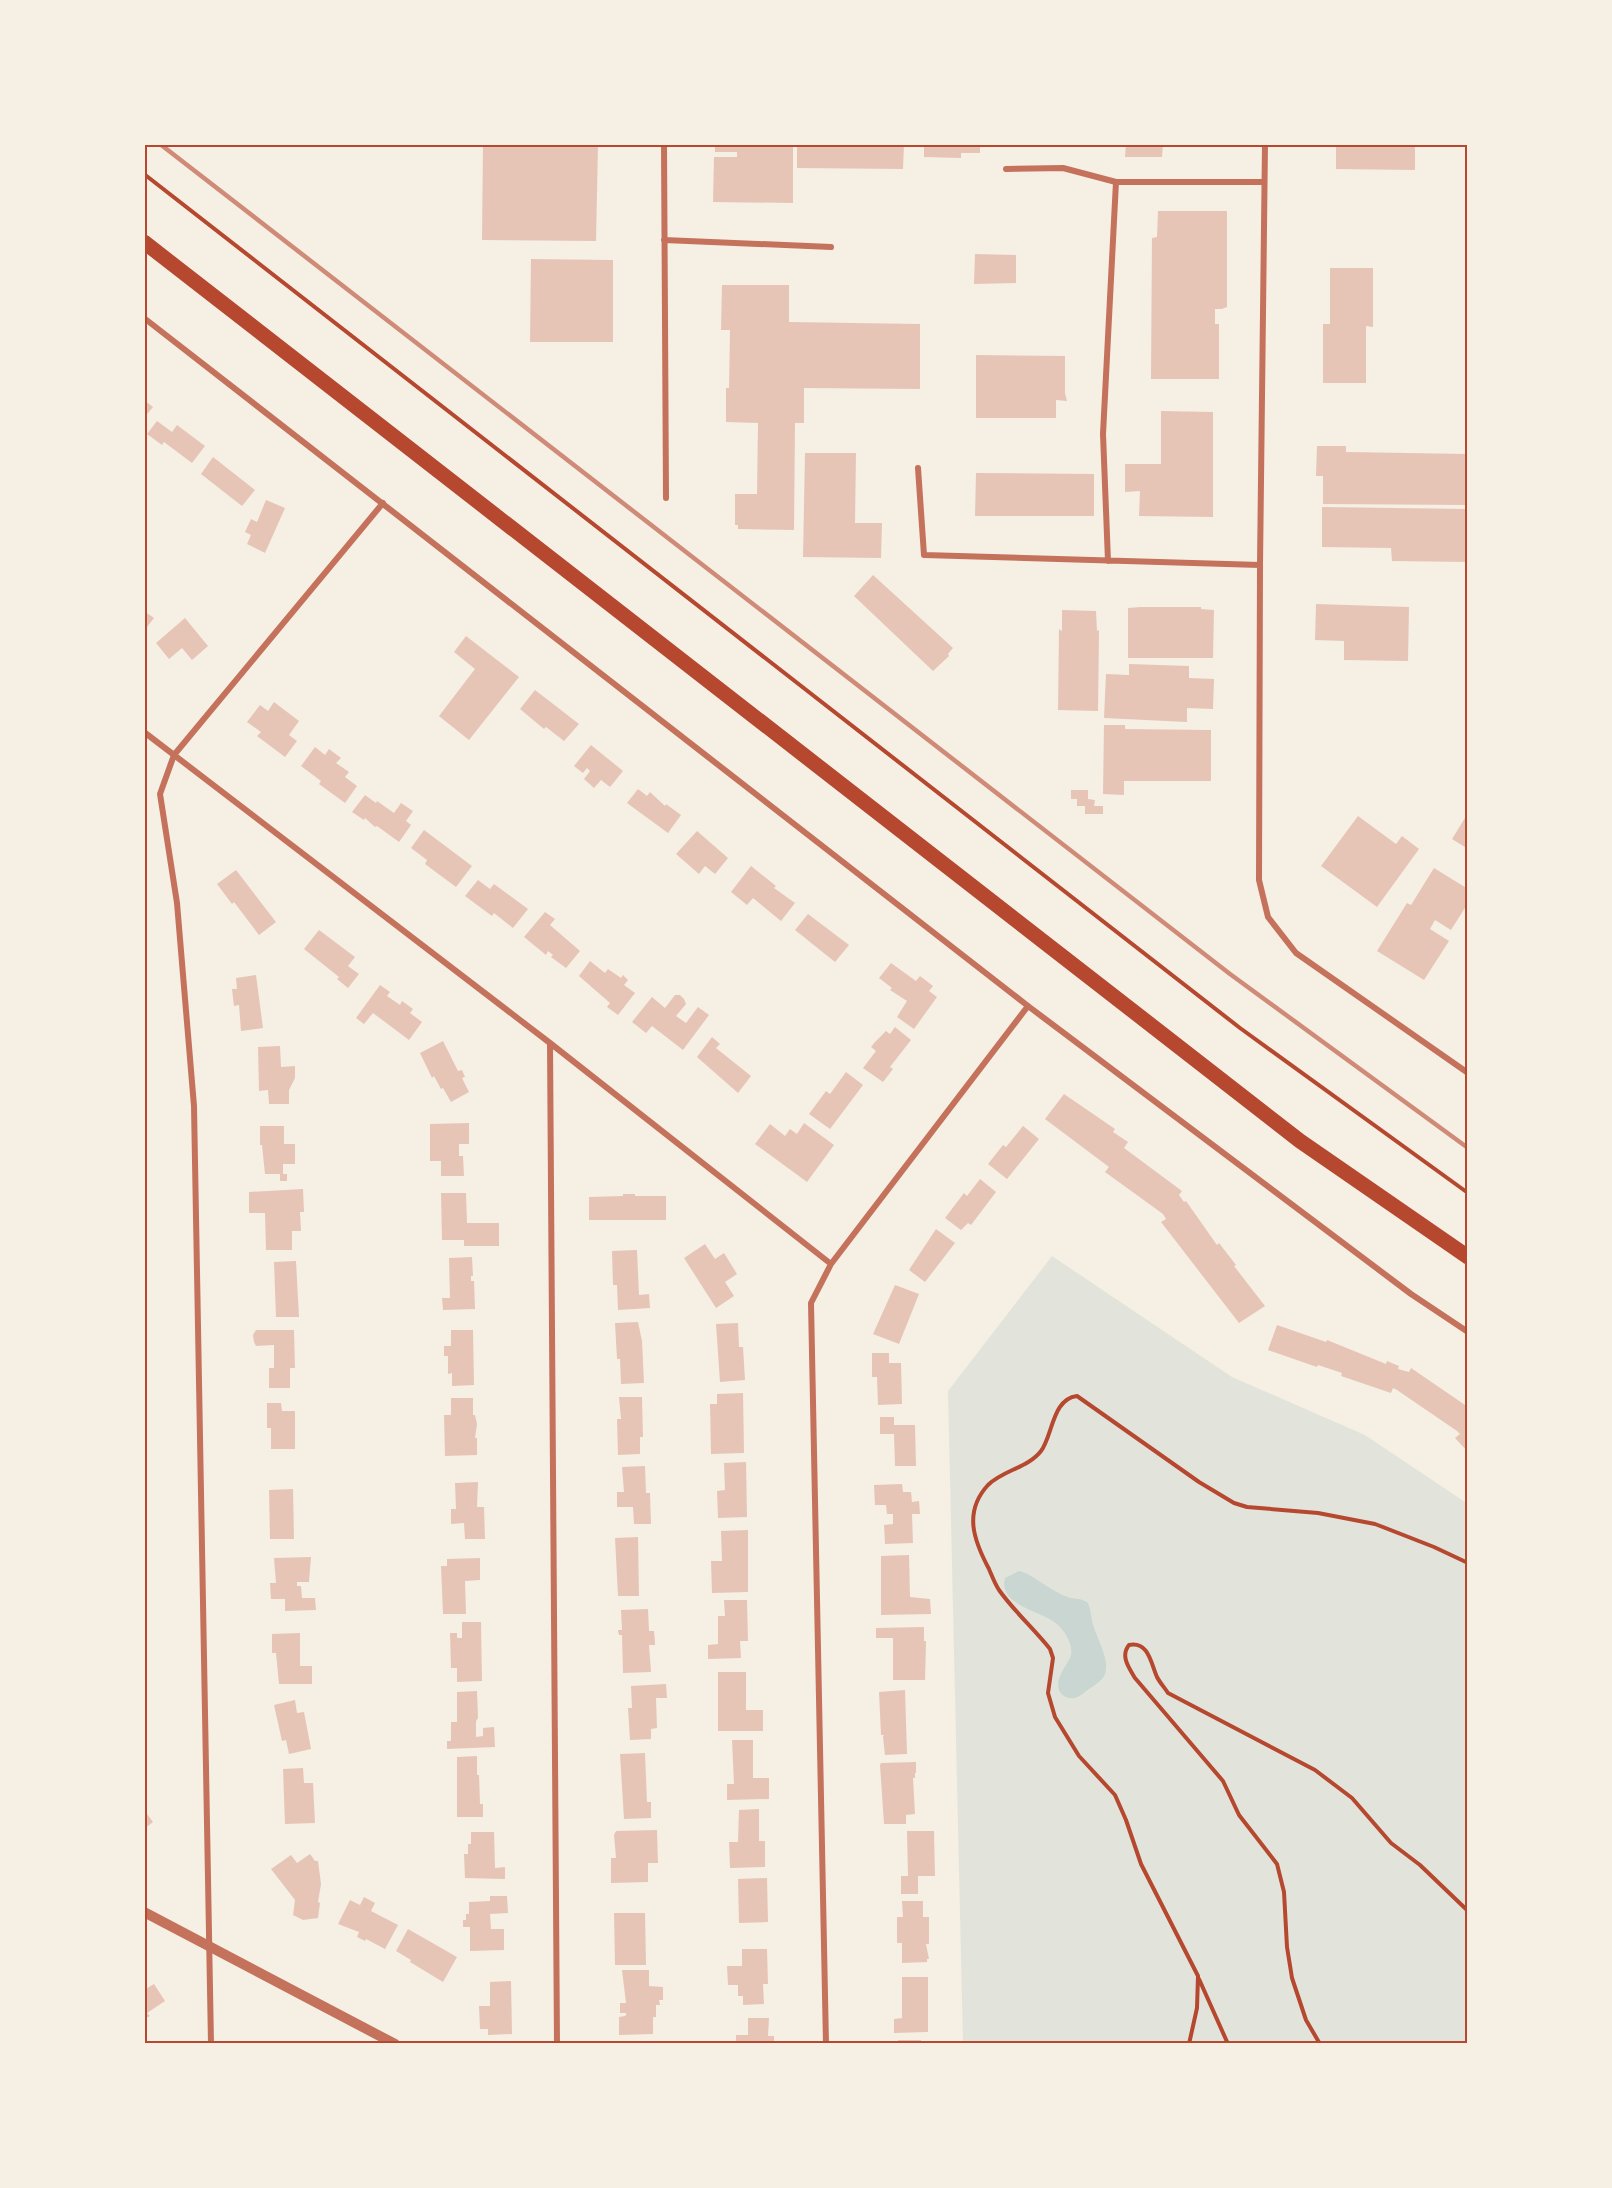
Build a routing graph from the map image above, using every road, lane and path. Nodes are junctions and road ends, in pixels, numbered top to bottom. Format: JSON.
{"nodes":[{"id":1,"x":664,"y":144,"type":"edge"},
{"id":2,"x":1265,"y":144,"type":"edge"},
{"id":3,"x":1006,"y":169,"type":"dead end"},
{"id":4,"x":144,"y":174,"type":"edge"},
{"id":5,"x":1116,"y":182,"type":"junction"},
{"id":6,"x":1264,"y":182,"type":"junction"},
{"id":7,"x":664,"y":240,"type":"junction"},
{"id":8,"x":144,"y":242,"type":"edge"},
{"id":9,"x":831,"y":247,"type":"dead end"},
{"id":10,"x":144,"y":318,"type":"edge"},
{"id":11,"x":918,"y":468,"type":"dead end"},
{"id":12,"x":666,"y":498,"type":"dead end"},
{"id":13,"x":383,"y":503,"type":"junction"},
{"id":14,"x":1108,"y":561,"type":"junction"},
{"id":15,"x":1260,"y":566,"type":"junction"},
{"id":16,"x":144,"y":732,"type":"edge"},
{"id":17,"x":174,"y":755,"type":"junction"},
{"id":18,"x":1029,"y":1006,"type":"junction"},
{"id":19,"x":550,"y":1043,"type":"junction"},
{"id":20,"x":1468,"y":1073,"type":"edge"},
{"id":21,"x":1468,"y":1193,"type":"edge"},
{"id":22,"x":1468,"y":1257,"type":"edge"},
{"id":23,"x":831,"y":1264,"type":"junction"},
{"id":24,"x":1468,"y":1332,"type":"edge"},
{"id":25,"x":1468,"y":1563,"type":"edge"},
{"id":26,"x":1468,"y":1911,"type":"edge"},
{"id":27,"x":144,"y":1912,"type":"edge"},
{"id":28,"x":210,"y":1947,"type":"junction"},
{"id":29,"x":1198,"y":1976,"type":"junction"},
{"id":30,"x":211,"y":2044,"type":"edge"},
{"id":31,"x":395,"y":2044,"type":"edge"},
{"id":32,"x":557,"y":2044,"type":"edge"},
{"id":33,"x":826,"y":2044,"type":"edge"},
{"id":34,"x":1189,"y":2044,"type":"edge"},
{"id":35,"x":1228,"y":2044,"type":"edge"},
{"id":36,"x":1320,"y":2044,"type":"edge"}],
"edges":[{"from":1,"to":7,"type":"street"},
{"from":2,"to":6,"type":"street"},
{"from":3,"to":5,"type":"street"},
{"from":4,"to":21,"type":"path"},
{"from":5,"to":6,"type":"street"},
{"from":5,"to":14,"type":"street"},
{"from":6,"to":15,"type":"street"},
{"from":7,"to":9,"type":"street"},
{"from":7,"to":12,"type":"street"},
{"from":8,"to":22,"type":"main road"},
{"from":10,"to":13,"type":"street"},
{"from":11,"to":14,"type":"street"},
{"from":13,"to":17,"type":"street"},
{"from":13,"to":18,"type":"street"},
{"from":14,"to":15,"type":"street"},
{"from":15,"to":20,"type":"street"},
{"from":16,"to":17,"type":"street"},
{"from":17,"to":19,"type":"street"},
{"from":17,"to":28,"type":"street"},
{"from":18,"to":23,"type":"street"},
{"from":18,"to":24,"type":"street"},
{"from":19,"to":23,"type":"street"},
{"from":19,"to":32,"type":"street"},
{"from":23,"to":33,"type":"street"},
{"from":25,"to":29,"type":"path"},
{"from":26,"to":36,"type":"path"},
{"from":27,"to":28,"type":"street"},
{"from":28,"to":30,"type":"street"},
{"from":28,"to":31,"type":"street"},
{"from":29,"to":34,"type":"path"},
{"from":29,"to":35,"type":"path"}]}
